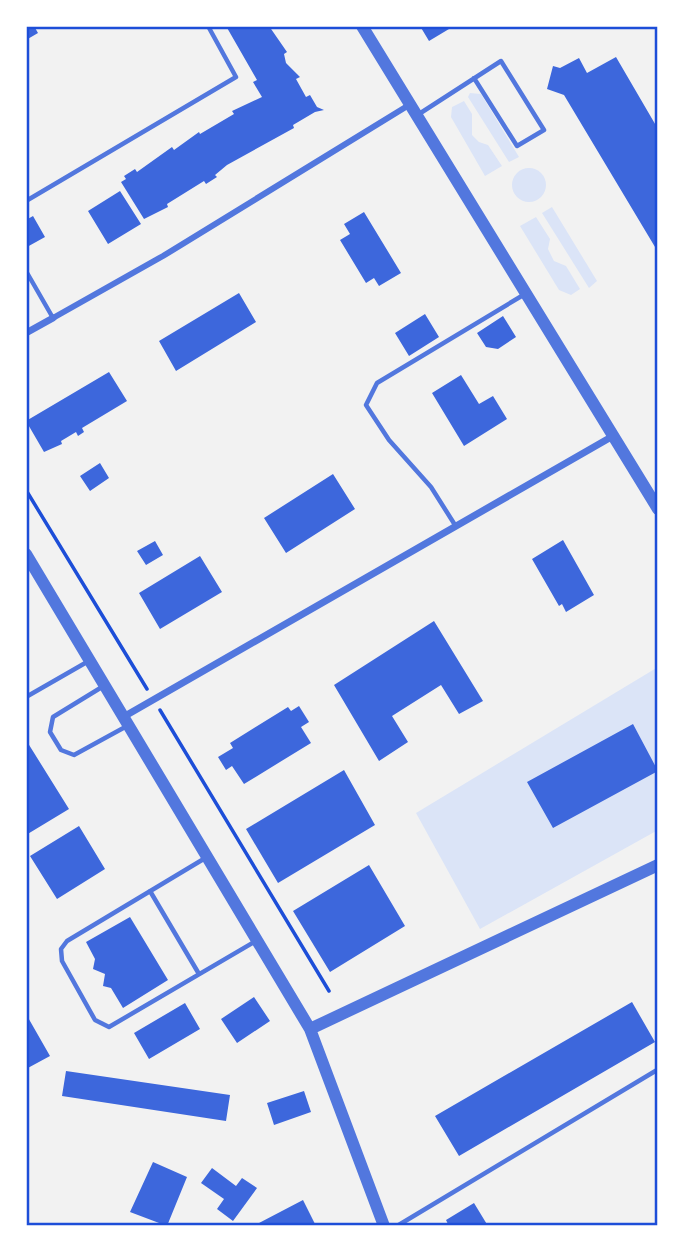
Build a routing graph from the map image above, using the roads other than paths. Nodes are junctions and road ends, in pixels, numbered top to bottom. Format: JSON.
{"nodes":[{"id":1,"x":208,"y":26,"type":"edge"},
{"id":2,"x":362,"y":26,"type":"edge"},
{"id":3,"x":474,"y":78,"type":"junction"},
{"id":4,"x":412,"y":110,"type":"junction"},
{"id":5,"x":26,"y":201,"type":"edge"},
{"id":6,"x":26,"y":271,"type":"edge"},
{"id":7,"x":526,"y":293,"type":"junction"},
{"id":8,"x":53,"y":318,"type":"junction"},
{"id":9,"x":26,"y":333,"type":"edge"},
{"id":10,"x":613,"y":436,"type":"junction"},
{"id":11,"x":658,"y":509,"type":"edge"},
{"id":12,"x":454,"y":525,"type":"junction"},
{"id":13,"x":26,"y":554,"type":"edge"},
{"id":14,"x":91,"y":660,"type":"junction"},
{"id":15,"x":106,"y":685,"type":"junction"},
{"id":16,"x":26,"y":697,"type":"edge"},
{"id":17,"x":127,"y":720,"type":"junction"},
{"id":18,"x":208,"y":856,"type":"junction"},
{"id":19,"x":658,"y":865,"type":"edge"},
{"id":20,"x":150,"y":891,"type":"junction"},
{"id":21,"x":257,"y":940,"type":"junction"},
{"id":22,"x":199,"y":974,"type":"junction"},
{"id":23,"x":310,"y":1029,"type":"junction"},
{"id":24,"x":657,"y":1070,"type":"edge"},
{"id":25,"x":384,"y":1226,"type":"edge"},
{"id":26,"x":397,"y":1226,"type":"edge"}],
"edges":[{"from":1,"to":5,"type":"lane"},
{"from":2,"to":4,"type":"street"},
{"from":3,"to":3,"type":"lane"},
{"from":3,"to":4,"type":"lane"},
{"from":4,"to":7,"type":"street"},
{"from":4,"to":8,"type":"street"},
{"from":6,"to":8,"type":"lane"},
{"from":7,"to":10,"type":"street"},
{"from":7,"to":12,"type":"lane"},
{"from":8,"to":9,"type":"street"},
{"from":10,"to":11,"type":"street"},
{"from":10,"to":12,"type":"street"},
{"from":12,"to":17,"type":"street"},
{"from":13,"to":14,"type":"street"},
{"from":14,"to":15,"type":"street"},
{"from":14,"to":16,"type":"lane"},
{"from":15,"to":17,"type":"street"},
{"from":15,"to":17,"type":"lane"},
{"from":17,"to":18,"type":"street"},
{"from":18,"to":20,"type":"lane"},
{"from":18,"to":21,"type":"street"},
{"from":19,"to":23,"type":"street"},
{"from":20,"to":22,"type":"lane"},
{"from":20,"to":22,"type":"lane"},
{"from":21,"to":22,"type":"lane"},
{"from":21,"to":23,"type":"street"},
{"from":23,"to":25,"type":"street"},
{"from":24,"to":26,"type":"lane"}]}
